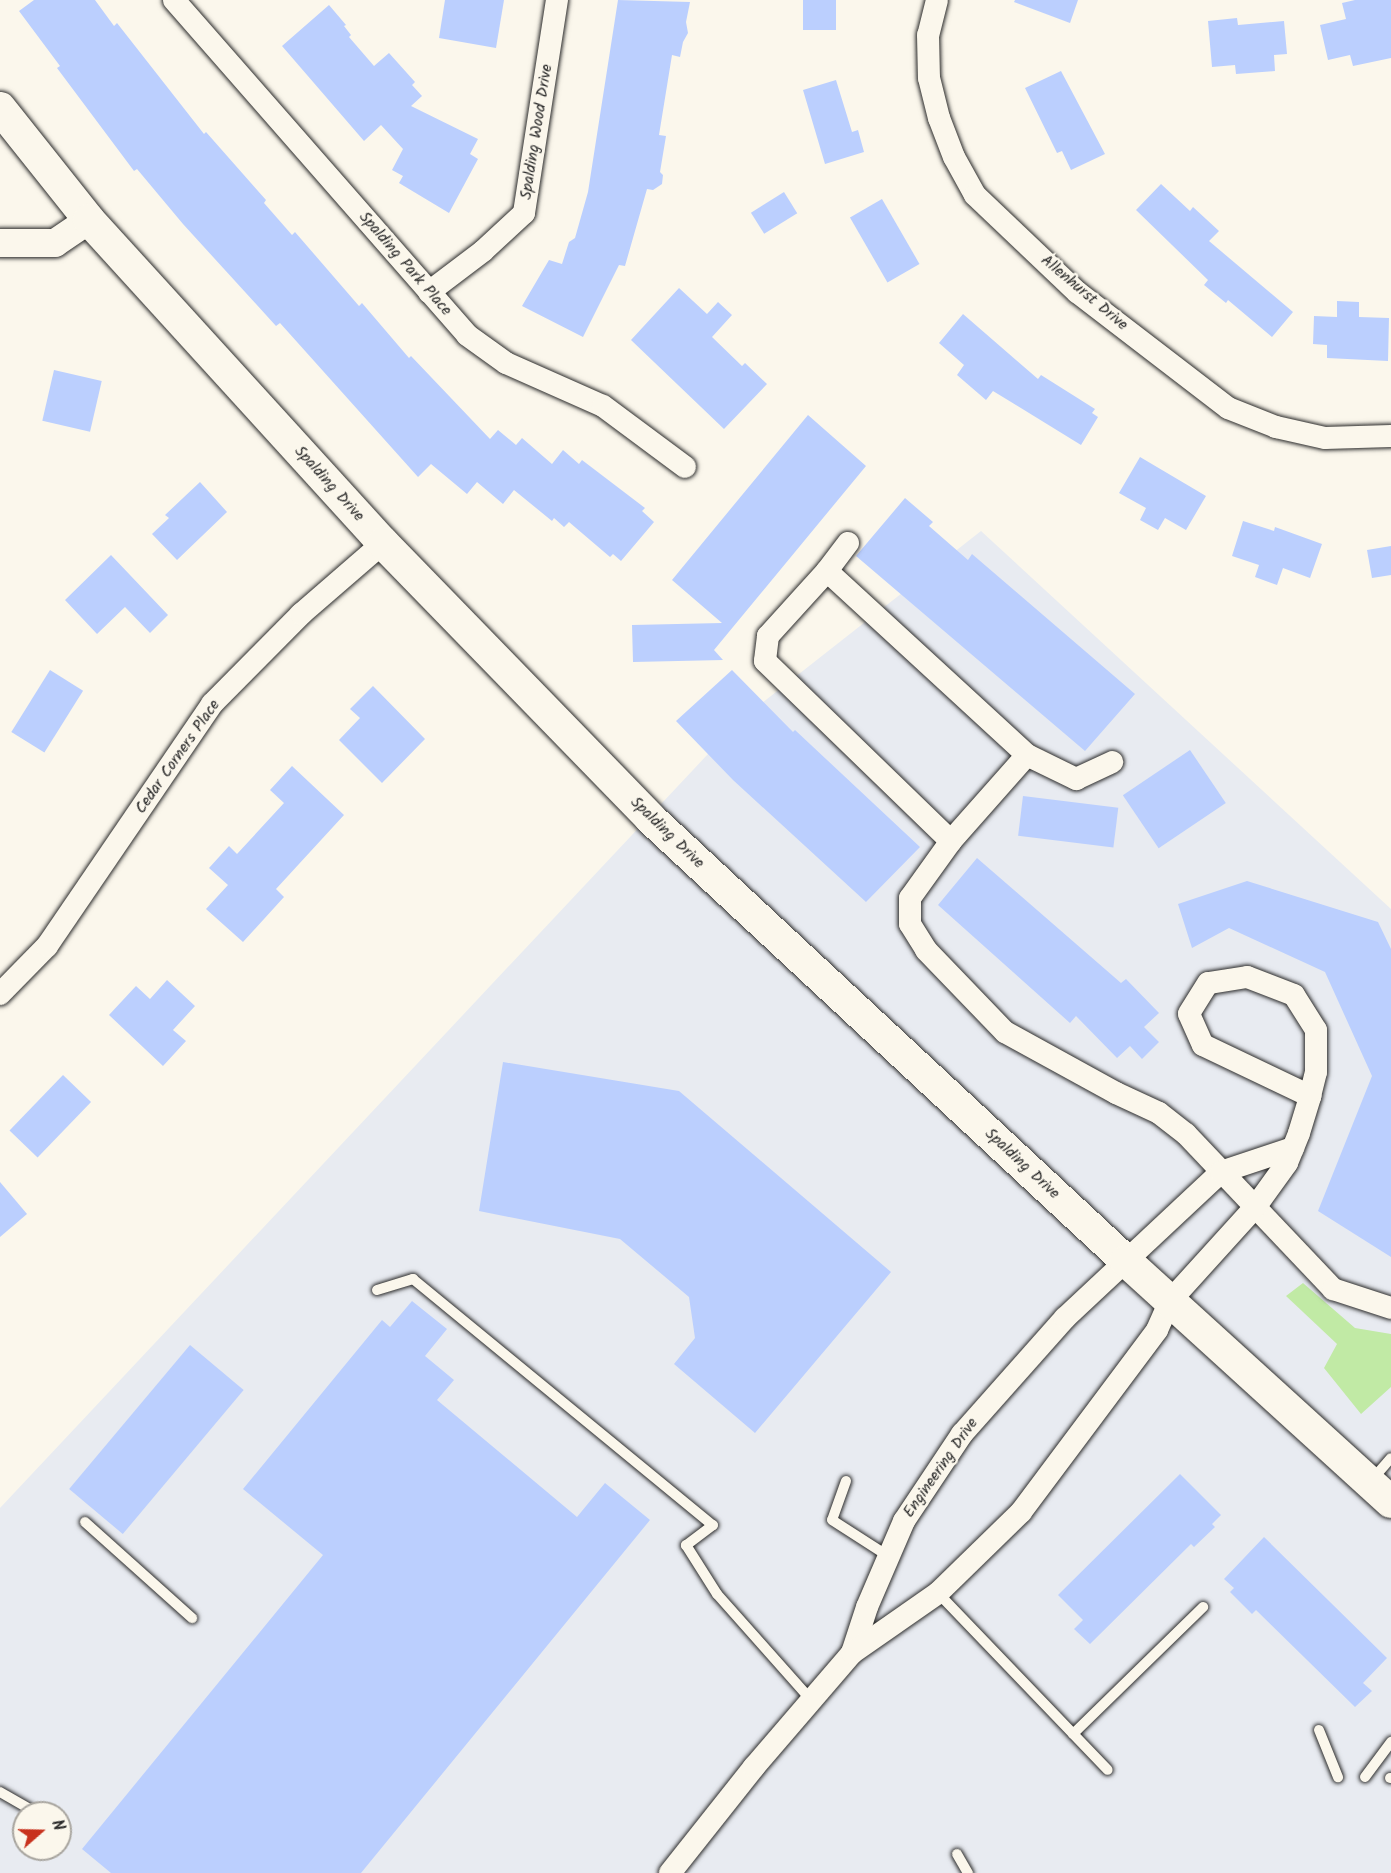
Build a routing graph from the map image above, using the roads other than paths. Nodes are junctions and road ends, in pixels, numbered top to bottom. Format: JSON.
{"nodes":[{"id":1,"x":174,"y":0,"type":"edge"},
{"id":2,"x":557,"y":0,"type":"edge"},
{"id":3,"x":937,"y":0,"type":"edge"},
{"id":4,"x":0,"y":108,"type":"edge"},
{"id":5,"x":88,"y":220,"type":"junction"},
{"id":6,"x":0,"y":243,"type":"edge"},
{"id":7,"x":429,"y":291,"type":"junction"},
{"id":8,"x":1391,"y":436,"type":"edge"},
{"id":9,"x":685,"y":467,"type":"dead end"},
{"id":10,"x":383,"y":543,"type":"junction"},
{"id":11,"x":848,"y":543,"type":"dead end"},
{"id":12,"x":827,"y":571,"type":"junction"},
{"id":13,"x":1027,"y":755,"type":"junction"},
{"id":14,"x":1112,"y":762,"type":"dead end"},
{"id":15,"x":951,"y":841,"type":"junction"},
{"id":16,"x":0,"y":994,"type":"edge"},
{"id":17,"x":1310,"y":1096,"type":"junction"},
{"id":18,"x":1293,"y":1148,"type":"junction"},
{"id":19,"x":1221,"y":1172,"type":"junction"},
{"id":20,"x":1256,"y":1206,"type":"junction"},
{"id":21,"x":1126,"y":1261,"type":"junction"},
{"id":22,"x":377,"y":1290,"type":"dead end"},
{"id":23,"x":1170,"y":1301,"type":"junction"},
{"id":24,"x":1391,"y":1308,"type":"edge"},
{"id":25,"x":1384,"y":1480,"type":"edge"},
{"id":26,"x":846,"y":1481,"type":"dead end"},
{"id":27,"x":85,"y":1522,"type":"dead end"},
{"id":28,"x":888,"y":1556,"type":"junction"},
{"id":29,"x":938,"y":1593,"type":"junction"},
{"id":30,"x":1203,"y":1607,"type":"dead end"},
{"id":31,"x":192,"y":1618,"type":"dead end"},
{"id":32,"x":852,"y":1653,"type":"junction"},
{"id":33,"x":812,"y":1701,"type":"junction"},
{"id":34,"x":1319,"y":1730,"type":"dead end"},
{"id":35,"x":1074,"y":1734,"type":"junction"},
{"id":36,"x":1391,"y":1742,"type":"edge"},
{"id":37,"x":1108,"y":1770,"type":"dead end"},
{"id":38,"x":1338,"y":1777,"type":"dead end"},
{"id":39,"x":1365,"y":1777,"type":"dead end"},
{"id":40,"x":0,"y":1792,"type":"edge"},
{"id":41,"x":16,"y":1801,"type":"edge"},
{"id":42,"x":957,"y":1854,"type":"dead end"},
{"id":43,"x":670,"y":1873,"type":"edge"},
{"id":44,"x":968,"y":1873,"type":"edge"}],
"edges":[{"from":1,"to":7,"type":"street","name":"Spalding Park Place"},
{"from":2,"to":7,"type":"street","name":"Spalding Wood Drive"},
{"from":3,"to":8,"type":"street","name":"Allenhurst Drive"},
{"from":4,"to":5,"type":"main road","name":"Spalding Drive"},
{"from":5,"to":6,"type":"street"},
{"from":5,"to":10,"type":"main road","name":"Spalding Drive"},
{"from":7,"to":9,"type":"street","name":"Spalding Park Place"},
{"from":10,"to":16,"type":"street","name":"Cedar Corners Place"},
{"from":10,"to":21,"type":"main road","name":"Spalding Drive"},
{"from":11,"to":12,"type":"street"},
{"from":12,"to":13,"type":"street"},
{"from":12,"to":15,"type":"street"},
{"from":13,"to":14,"type":"street"},
{"from":13,"to":15,"type":"street"},
{"from":15,"to":19,"type":"street"},
{"from":17,"to":17,"type":"street","name":"Engineering Drive"},
{"from":17,"to":18,"type":"street","name":"Engineering Drive"},
{"from":18,"to":19,"type":"street"},
{"from":18,"to":20,"type":"street","name":"Engineering Drive"},
{"from":19,"to":20,"type":"street"},
{"from":19,"to":21,"type":"street","name":"Engineering Drive"},
{"from":20,"to":23,"type":"street","name":"Engineering Drive"},
{"from":20,"to":24,"type":"street"},
{"from":21,"to":23,"type":"main road","name":"Spalding Drive"},
{"from":21,"to":28,"type":"street","name":"Engineering Drive"},
{"from":22,"to":33,"type":"lane"},
{"from":23,"to":25,"type":"main road","name":"Spalding Drive"},
{"from":23,"to":29,"type":"street","name":"Engineering Drive"},
{"from":26,"to":28,"type":"lane"},
{"from":27,"to":31,"type":"lane"},
{"from":28,"to":32,"type":"street","name":"Engineering Drive"},
{"from":29,"to":32,"type":"street","name":"Engineering Drive"},
{"from":29,"to":35,"type":"lane"},
{"from":30,"to":35,"type":"lane"},
{"from":32,"to":33,"type":"street","name":"Engineering Drive"},
{"from":33,"to":43,"type":"street","name":"Engineering Drive"},
{"from":34,"to":38,"type":"lane"},
{"from":35,"to":37,"type":"lane"},
{"from":36,"to":39,"type":"lane"},
{"from":40,"to":41,"type":"lane"},
{"from":42,"to":44,"type":"lane"}]}
